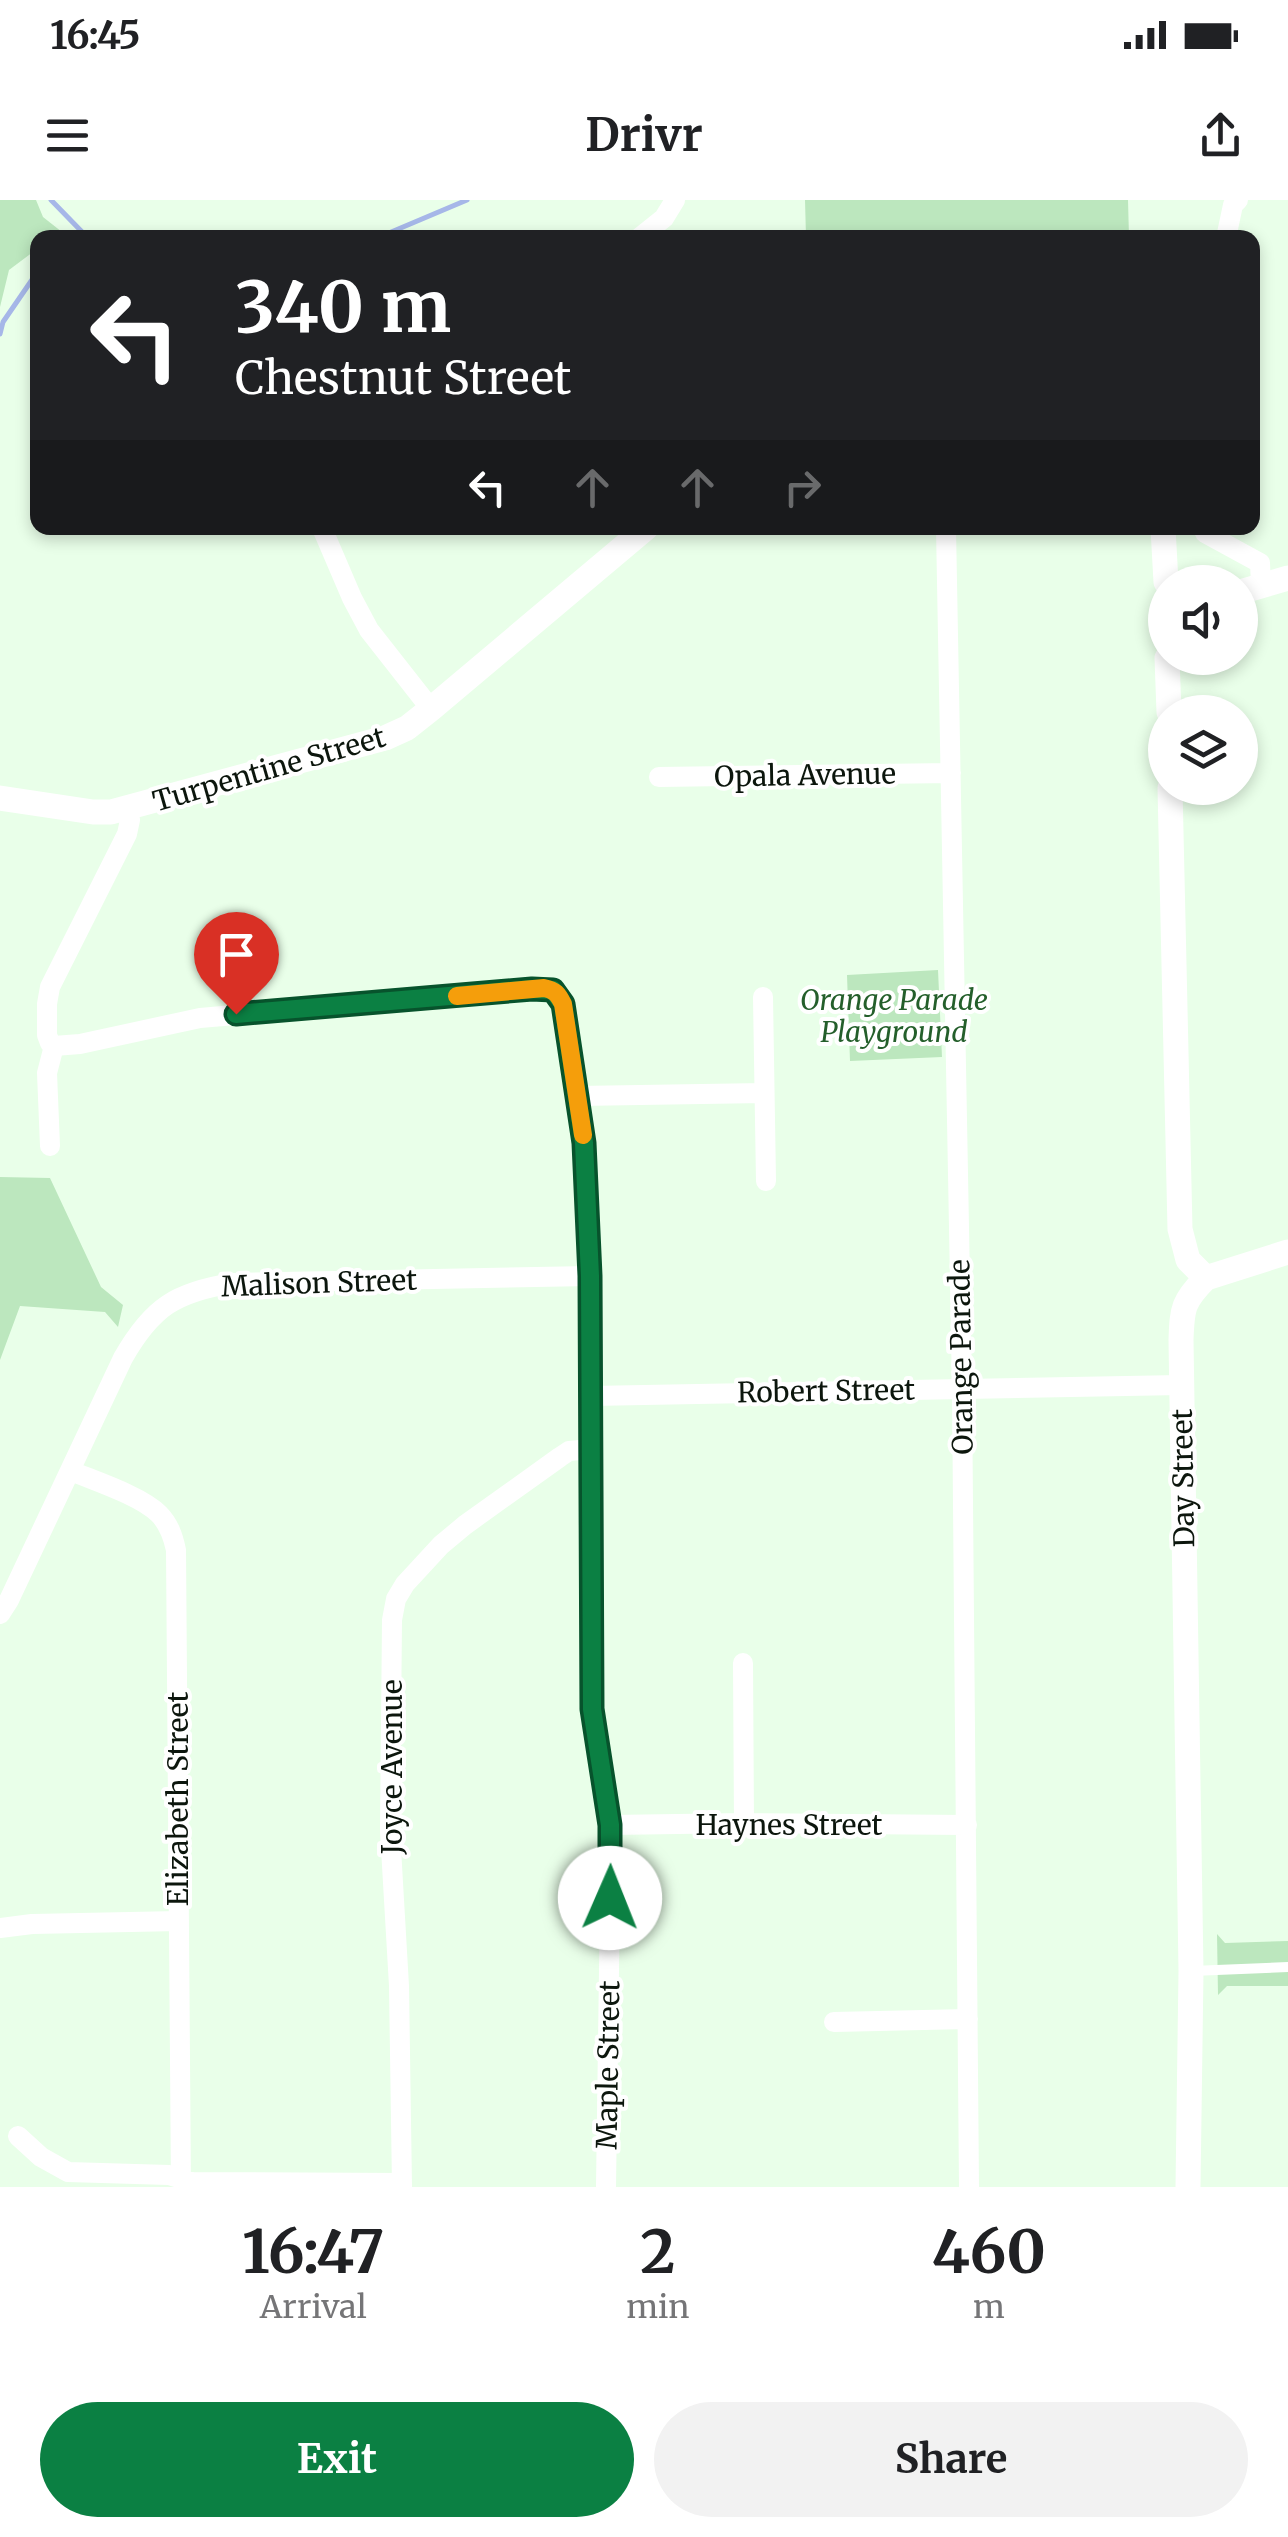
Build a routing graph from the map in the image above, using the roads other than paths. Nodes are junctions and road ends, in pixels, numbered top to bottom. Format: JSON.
{"nodes":[{"id":1,"x":675,"y":200,"type":"edge"},
{"id":2,"x":1238,"y":200,"type":"edge"},
{"id":3,"x":649,"y":230,"type":"edge"},
{"id":4,"x":1228,"y":230,"type":"edge"},
{"id":5,"x":325,"y":535,"type":"edge"},
{"id":6,"x":638,"y":535,"type":"edge"},
{"id":7,"x":946,"y":535,"type":"edge"},
{"id":8,"x":1163,"y":535,"type":"edge"},
{"id":9,"x":1210,"y":535,"type":"edge"},
{"id":10,"x":1165,"y":565,"type":"edge"},
{"id":11,"x":1258,"y":568,"type":"edge"},
{"id":12,"x":1288,"y":578,"type":"edge"},
{"id":13,"x":1258,"y":587,"type":"edge"},
{"id":14,"x":431,"y":709,"type":"junction"},
{"id":15,"x":951,"y":772,"type":"junction"},
{"id":16,"x":659,"y":777,"type":"dead end"},
{"id":17,"x":0,"y":798,"type":"edge"},
{"id":18,"x":1170,"y":805,"type":"edge"},
{"id":19,"x":127,"y":808,"type":"junction"},
{"id":20,"x":763,"y":996,"type":"dead end"},
{"id":21,"x":54,"y":1046,"type":"junction"},
{"id":22,"x":764,"y":1092,"type":"junction"},
{"id":23,"x":578,"y":1096,"type":"junction"},
{"id":24,"x":50,"y":1146,"type":"dead end"},
{"id":25,"x":766,"y":1182,"type":"dead end"},
{"id":26,"x":1288,"y":1252,"type":"edge"},
{"id":27,"x":590,"y":1276,"type":"junction"},
{"id":28,"x":1206,"y":1278,"type":"junction"},
{"id":29,"x":1181,"y":1385,"type":"junction"},
{"id":30,"x":962,"y":1389,"type":"junction"},
{"id":31,"x":591,"y":1396,"type":"junction"},
{"id":32,"x":591,"y":1449,"type":"junction"},
{"id":33,"x":71,"y":1471,"type":"junction"},
{"id":34,"x":0,"y":1614,"type":"edge"},
{"id":35,"x":744,"y":1663,"type":"dead end"},
{"id":36,"x":744,"y":1824,"type":"junction"},
{"id":37,"x":610,"y":1825,"type":"junction"},
{"id":38,"x":967,"y":1826,"type":"junction"},
{"id":39,"x":179,"y":1922,"type":"junction"},
{"id":40,"x":0,"y":1928,"type":"edge"},
{"id":41,"x":1288,"y":1966,"type":"edge"},
{"id":42,"x":1191,"y":1971,"type":"junction"},
{"id":43,"x":968,"y":2019,"type":"junction"},
{"id":44,"x":834,"y":2022,"type":"dead end"},
{"id":45,"x":18,"y":2136,"type":"dead end"},
{"id":46,"x":181,"y":2182,"type":"edge"},
{"id":47,"x":402,"y":2185,"type":"edge"},
{"id":48,"x":606,"y":2187,"type":"edge"},
{"id":49,"x":969,"y":2187,"type":"edge"},
{"id":50,"x":1188,"y":2187,"type":"edge"}],
"edges":[{"from":1,"to":3,"type":"street"},
{"from":2,"to":4,"type":"street"},
{"from":5,"to":14,"type":"street"},
{"from":6,"to":14,"type":"street","name":"Turpentine Street"},
{"from":7,"to":15,"type":"street","name":"Orange Parade"},
{"from":8,"to":10,"type":"street"},
{"from":9,"to":11,"type":"street"},
{"from":12,"to":13,"type":"street"},
{"from":14,"to":19,"type":"street","name":"Turpentine Street"},
{"from":15,"to":16,"type":"street","name":"Opala Avenue"},
{"from":15,"to":30,"type":"street","name":"Orange Parade"},
{"from":17,"to":19,"type":"street","name":"Turpentine Street"},
{"from":18,"to":28,"type":"street"},
{"from":19,"to":21,"type":"street"},
{"from":20,"to":22,"type":"street"},
{"from":21,"to":23,"type":"street","name":"Maple Street"},
{"from":21,"to":24,"type":"street"},
{"from":22,"to":23,"type":"street"},
{"from":22,"to":25,"type":"street"},
{"from":23,"to":27,"type":"street","name":"Maple Street"},
{"from":26,"to":28,"type":"street"},
{"from":27,"to":31,"type":"street","name":"Maple Street"},
{"from":27,"to":33,"type":"street","name":"Malison Street"},
{"from":28,"to":29,"type":"street","name":"Day Street"},
{"from":29,"to":30,"type":"street","name":"Robert Street"},
{"from":29,"to":42,"type":"street","name":"Day Street"},
{"from":30,"to":31,"type":"street","name":"Robert Street"},
{"from":30,"to":38,"type":"street","name":"Orange Parade"},
{"from":31,"to":32,"type":"street","name":"Maple Street"},
{"from":32,"to":37,"type":"street","name":"Maple Street"},
{"from":32,"to":47,"type":"street","name":"Joyce Avenue"},
{"from":33,"to":34,"type":"street","name":"Malison Street"},
{"from":33,"to":39,"type":"street","name":"Elizabeth Street"},
{"from":35,"to":36,"type":"street"},
{"from":36,"to":37,"type":"street","name":"Haynes Street"},
{"from":36,"to":38,"type":"street","name":"Haynes Street"},
{"from":37,"to":48,"type":"street","name":"Maple Street"},
{"from":38,"to":43,"type":"street","name":"Orange Parade"},
{"from":39,"to":40,"type":"street"},
{"from":39,"to":46,"type":"street","name":"Elizabeth Street"},
{"from":41,"to":42,"type":"lane"},
{"from":42,"to":50,"type":"street","name":"Day Street"},
{"from":43,"to":44,"type":"street"},
{"from":43,"to":49,"type":"street","name":"Orange Parade"},
{"from":45,"to":46,"type":"street"},
{"from":46,"to":47,"type":"street"}]}
